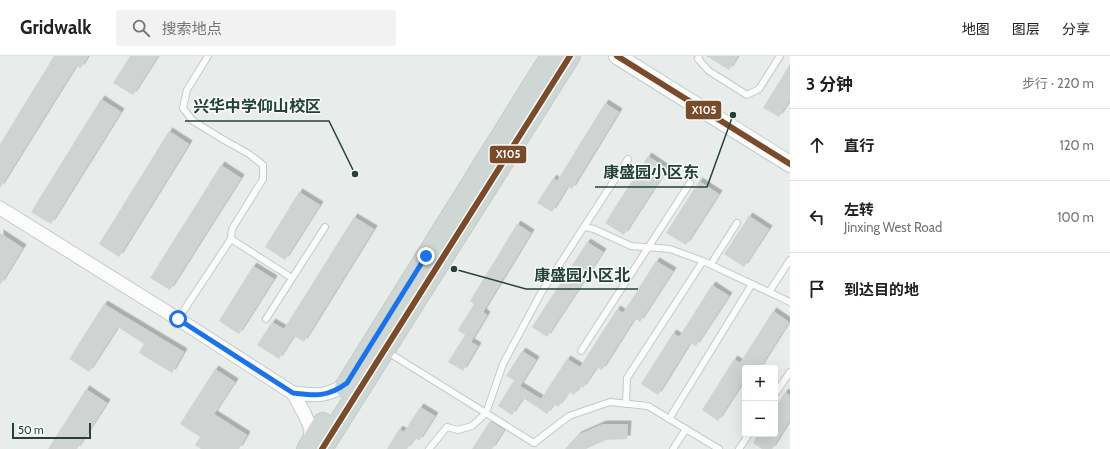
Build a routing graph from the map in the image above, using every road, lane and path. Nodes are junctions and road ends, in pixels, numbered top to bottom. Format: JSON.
{"nodes":[{"id":1,"x":208,"y":56,"type":"edge"},
{"id":2,"x":551,"y":56,"type":"edge"},
{"id":3,"x":570,"y":56,"type":"edge"},
{"id":4,"x":617,"y":56,"type":"edge"},
{"id":5,"x":699,"y":56,"type":"edge"},
{"id":6,"x":780,"y":56,"type":"edge"},
{"id":7,"x":628,"y":158,"type":"dead end"},
{"id":8,"x":790,"y":164,"type":"edge"},
{"id":9,"x":690,"y":182,"type":"dead end"},
{"id":10,"x":0,"y":208,"type":"edge"},
{"id":11,"x":737,"y":223,"type":"dead end"},
{"id":12,"x":324,"y":227,"type":"dead end"},
{"id":13,"x":584,"y":227,"type":"junction"},
{"id":14,"x":231,"y":239,"type":"junction"},
{"id":15,"x":648,"y":247,"type":"junction"},
{"id":16,"x":703,"y":260,"type":"junction"},
{"id":17,"x":790,"y":260,"type":"edge"},
{"id":18,"x":711,"y":264,"type":"junction"},
{"id":19,"x":292,"y":278,"type":"junction"},
{"id":20,"x":752,"y":284,"type":"junction"},
{"id":21,"x":769,"y":292,"type":"junction"},
{"id":22,"x":790,"y":302,"type":"edge"},
{"id":23,"x":178,"y":319,"type":"junction"},
{"id":24,"x":266,"y":319,"type":"dead end"},
{"id":25,"x":385,"y":350,"type":"junction"},
{"id":26,"x":581,"y":351,"type":"dead end"},
{"id":27,"x":790,"y":372,"type":"edge"},
{"id":28,"x":347,"y":383,"type":"junction"},
{"id":29,"x":778,"y":390,"type":"edge"},
{"id":30,"x":293,"y":393,"type":"junction"},
{"id":31,"x":626,"y":404,"type":"junction"},
{"id":32,"x":486,"y":413,"type":"junction"},
{"id":33,"x":669,"y":419,"type":"junction"},
{"id":34,"x":686,"y":429,"type":"junction"},
{"id":35,"x":747,"y":437,"type":"edge"},
{"id":36,"x":534,"y":446,"type":"edge"},
{"id":37,"x":313,"y":447,"type":"edge"},
{"id":38,"x":429,"y":449,"type":"edge"},
{"id":39,"x":673,"y":449,"type":"edge"},
{"id":40,"x":720,"y":449,"type":"edge"},
{"id":41,"x":739,"y":449,"type":"edge"}],
"edges":[{"from":1,"to":14,"type":"lane"},
{"from":2,"to":28,"type":"main road"},
{"from":3,"to":25,"type":"main road"},
{"from":4,"to":8,"type":"street"},
{"from":5,"to":6,"type":"lane"},
{"from":7,"to":13,"type":"lane"},
{"from":9,"to":15,"type":"lane"},
{"from":10,"to":23,"type":"street"},
{"from":11,"to":18,"type":"lane"},
{"from":12,"to":19,"type":"lane"},
{"from":13,"to":15,"type":"lane"},
{"from":13,"to":32,"type":"lane"},
{"from":14,"to":19,"type":"lane"},
{"from":14,"to":23,"type":"lane"},
{"from":15,"to":16,"type":"lane"},
{"from":15,"to":26,"type":"lane"},
{"from":16,"to":18,"type":"lane"},
{"from":16,"to":31,"type":"lane"},
{"from":17,"to":21,"type":"lane"},
{"from":18,"to":20,"type":"lane"},
{"from":19,"to":24,"type":"lane"},
{"from":20,"to":21,"type":"lane"},
{"from":20,"to":33,"type":"lane"},
{"from":21,"to":22,"type":"lane"},
{"from":23,"to":30,"type":"street"},
{"from":25,"to":32,"type":"lane"},
{"from":25,"to":37,"type":"main road"},
{"from":27,"to":29,"type":"lane"},
{"from":28,"to":30,"type":"street"},
{"from":28,"to":37,"type":"main road"},
{"from":30,"to":37,"type":"street"},
{"from":31,"to":33,"type":"lane"},
{"from":31,"to":36,"type":"lane"},
{"from":32,"to":36,"type":"lane"},
{"from":32,"to":38,"type":"lane"},
{"from":33,"to":34,"type":"lane"},
{"from":34,"to":39,"type":"lane"},
{"from":34,"to":40,"type":"lane"},
{"from":35,"to":41,"type":"lane"}]}
